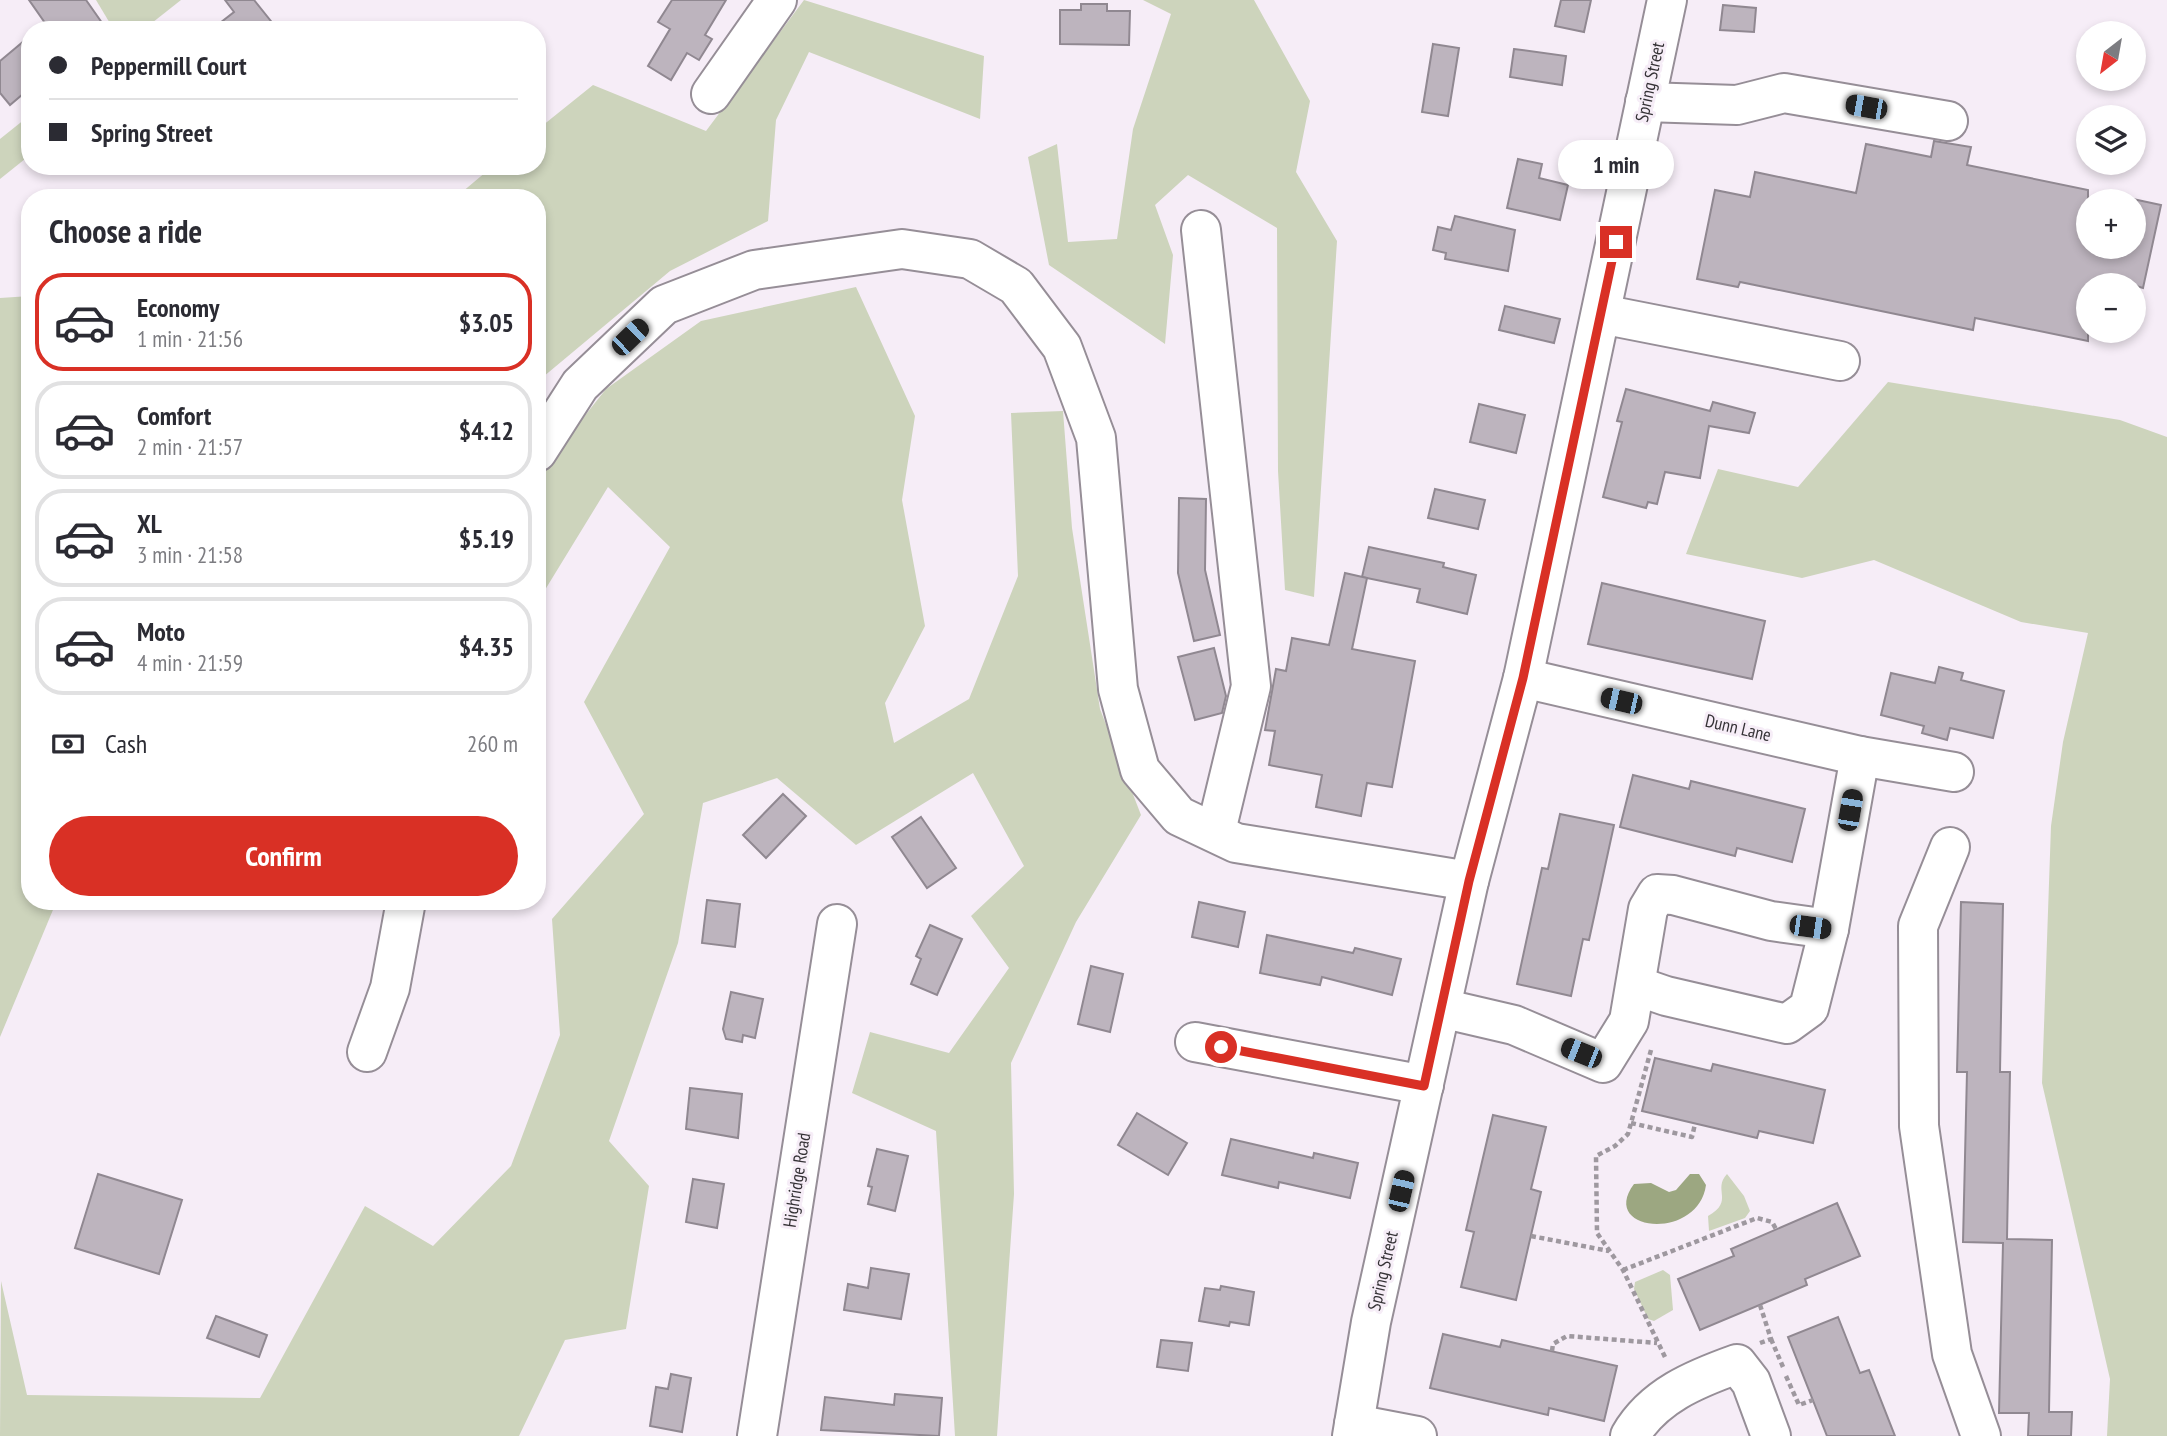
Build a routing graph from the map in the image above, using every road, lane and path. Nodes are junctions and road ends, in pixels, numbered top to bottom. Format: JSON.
{"nodes":[{"id":1,"x":777,"y":0,"type":"edge"},
{"id":2,"x":1667,"y":0,"type":"edge"},
{"id":3,"x":711,"y":94,"type":"dead end"},
{"id":4,"x":1646,"y":102,"type":"junction"},
{"id":5,"x":1948,"y":121,"type":"dead end"},
{"id":6,"x":1201,"y":230,"type":"dead end"},
{"id":7,"x":1601,"y":314,"type":"junction"},
{"id":8,"x":1840,"y":361,"type":"dead end"},
{"id":9,"x":546,"y":438,"type":"edge"},
{"id":10,"x":1523,"y":678,"type":"junction"},
{"id":11,"x":1860,"y":756,"type":"junction"},
{"id":12,"x":1954,"y":772,"type":"dead end"},
{"id":13,"x":1216,"y":831,"type":"junction"},
{"id":14,"x":1950,"y":847,"type":"dead end"},
{"id":15,"x":1469,"y":881,"type":"junction"},
{"id":16,"x":404,"y":910,"type":"edge"},
{"id":17,"x":837,"y":924,"type":"dead end"},
{"id":18,"x":1829,"y":929,"type":"junction"},
{"id":19,"x":1637,"y":986,"type":"junction"},
{"id":20,"x":1441,"y":1008,"type":"junction"},
{"id":21,"x":1195,"y":1042,"type":"dead end"},
{"id":22,"x":1652,"y":1047,"type":"dead end"},
{"id":23,"x":367,"y":1052,"type":"dead end"},
{"id":24,"x":1424,"y":1086,"type":"junction"},
{"id":25,"x":1631,"y":1123,"type":"junction"},
{"id":26,"x":1695,"y":1124,"type":"dead end"},
{"id":27,"x":1776,"y":1229,"type":"dead end"},
{"id":28,"x":1531,"y":1236,"type":"dead end"},
{"id":29,"x":1610,"y":1251,"type":"junction"},
{"id":30,"x":1623,"y":1270,"type":"junction"},
{"id":31,"x":1771,"y":1339,"type":"dead end"},
{"id":32,"x":1658,"y":1343,"type":"junction"},
{"id":33,"x":1552,"y":1351,"type":"dead end"},
{"id":34,"x":1680,"y":1388,"type":"junction"},
{"id":35,"x":1813,"y":1400,"type":"dead end"},
{"id":36,"x":1353,"y":1430,"type":"edge"},
{"id":37,"x":757,"y":1436,"type":"edge"},
{"id":38,"x":1416,"y":1436,"type":"edge"},
{"id":39,"x":1630,"y":1436,"type":"edge"},
{"id":40,"x":1771,"y":1436,"type":"edge"},
{"id":41,"x":1982,"y":1436,"type":"edge"}],
"edges":[{"from":1,"to":3,"type":"main road"},
{"from":2,"to":4,"type":"main road","name":"Spring Street"},
{"from":4,"to":5,"type":"main road"},
{"from":4,"to":7,"type":"main road","name":"Spring Street"},
{"from":6,"to":13,"type":"main road"},
{"from":7,"to":8,"type":"main road"},
{"from":7,"to":10,"type":"main road","name":"Spring Street"},
{"from":9,"to":13,"type":"main road"},
{"from":10,"to":11,"type":"main road","name":"Dunn Lane"},
{"from":10,"to":15,"type":"main road","name":"Spring Street"},
{"from":11,"to":12,"type":"main road","name":"Dunn Lane"},
{"from":11,"to":18,"type":"main road"},
{"from":13,"to":15,"type":"main road"},
{"from":14,"to":41,"type":"main road"},
{"from":15,"to":20,"type":"main road","name":"Spring Street"},
{"from":16,"to":23,"type":"main road"},
{"from":17,"to":37,"type":"main road","name":"Highridge Road"},
{"from":18,"to":19,"type":"main road"},
{"from":18,"to":19,"type":"main road"},
{"from":19,"to":20,"type":"main road"},
{"from":20,"to":24,"type":"main road","name":"Spring Street"},
{"from":21,"to":24,"type":"main road"},
{"from":22,"to":25,"type":"path"},
{"from":24,"to":36,"type":"main road","name":"Spring Street"},
{"from":25,"to":26,"type":"path"},
{"from":25,"to":29,"type":"path"},
{"from":27,"to":30,"type":"path"},
{"from":28,"to":29,"type":"path"},
{"from":29,"to":30,"type":"path"},
{"from":30,"to":32,"type":"path"},
{"from":31,"to":35,"type":"path"},
{"from":32,"to":33,"type":"path"},
{"from":32,"to":34,"type":"path"},
{"from":34,"to":39,"type":"main road"},
{"from":34,"to":40,"type":"main road"},
{"from":36,"to":38,"type":"main road"}]}
